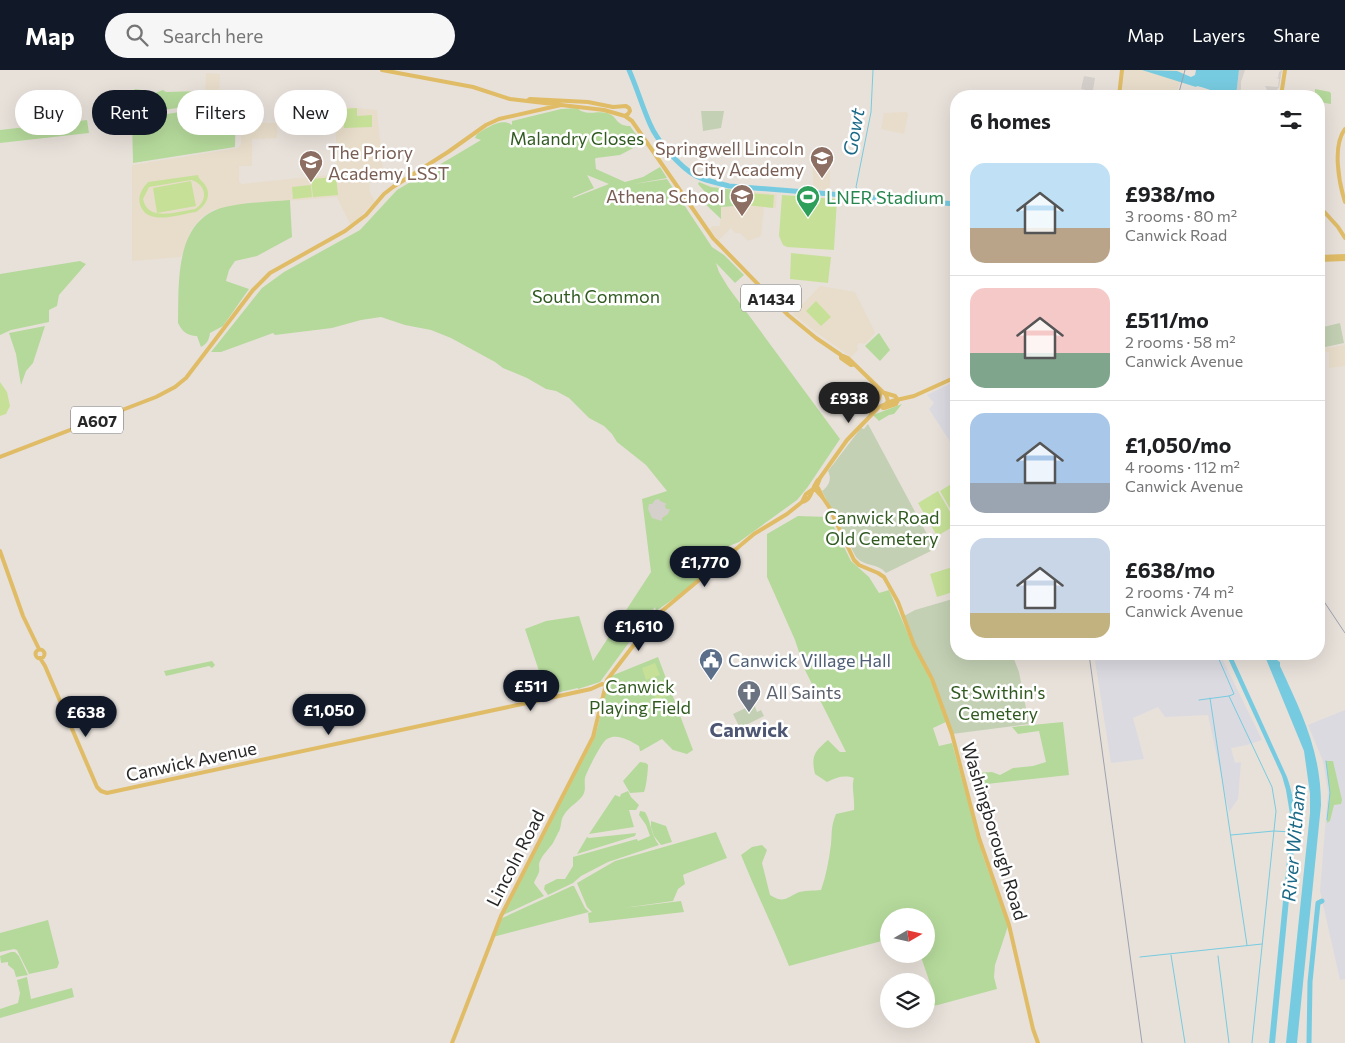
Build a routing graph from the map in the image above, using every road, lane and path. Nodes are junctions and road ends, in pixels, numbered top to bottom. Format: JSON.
{"nodes":[{"id":1,"x":382,"y":70,"type":"edge"},
{"id":2,"x":1122,"y":70,"type":"edge"},
{"id":3,"x":1285,"y":70,"type":"edge"},
{"id":4,"x":1120,"y":90,"type":"edge"},
{"id":5,"x":1282,"y":90,"type":"edge"},
{"id":6,"x":526,"y":101,"type":"junction"},
{"id":7,"x":547,"y":102,"type":"junction"},
{"id":8,"x":533,"y":103,"type":"junction"},
{"id":9,"x":561,"y":106,"type":"junction"},
{"id":10,"x":623,"y":106,"type":"junction"},
{"id":11,"x":536,"y":111,"type":"junction"},
{"id":12,"x":630,"y":112,"type":"junction"},
{"id":13,"x":624,"y":115,"type":"junction"},
{"id":14,"x":632,"y":121,"type":"junction"},
{"id":15,"x":1345,"y":130,"type":"edge"},
{"id":16,"x":1345,"y":202,"type":"edge"},
{"id":17,"x":1325,"y":213,"type":"edge"},
{"id":18,"x":1345,"y":238,"type":"edge"},
{"id":19,"x":1345,"y":258,"type":"edge"},
{"id":20,"x":1325,"y":259,"type":"edge"},
{"id":21,"x":950,"y":380,"type":"edge"},
{"id":22,"x":881,"y":391,"type":"junction"},
{"id":23,"x":898,"y":400,"type":"junction"},
{"id":24,"x":887,"y":403,"type":"junction"},
{"id":25,"x":883,"y":408,"type":"junction"},
{"id":26,"x":876,"y":410,"type":"junction"},
{"id":27,"x":871,"y":413,"type":"junction"},
{"id":28,"x":0,"y":456,"type":"edge"},
{"id":29,"x":814,"y":488,"type":"junction"},
{"id":30,"x":0,"y":551,"type":"edge"},
{"id":31,"x":38,"y":650,"type":"junction"},
{"id":32,"x":42,"y":657,"type":"junction"},
{"id":33,"x":604,"y":688,"type":"junction"},
{"id":34,"x":452,"y":1043,"type":"edge"},
{"id":35,"x":1038,"y":1043,"type":"edge"}],
"edges":[{"from":1,"to":6,"type":"main road","number":"A1434"},
{"from":2,"to":4,"type":"main road"},
{"from":3,"to":5,"type":"main road"},
{"from":6,"to":7,"type":"main road","number":"A1434"},
{"from":6,"to":8,"type":"main road","number":"A1434"},
{"from":7,"to":8,"type":"main road","number":"A1434"},
{"from":7,"to":9,"type":"main road","number":"A1434"},
{"from":7,"to":10,"type":"main road","number":"A1434"},
{"from":7,"to":11,"type":"main road"},
{"from":8,"to":11,"type":"main road"},
{"from":9,"to":11,"type":"main road","number":"A607"},
{"from":9,"to":13,"type":"main road","number":"A1434"},
{"from":10,"to":12,"type":"main road"},
{"from":10,"to":13,"type":"main road"},
{"from":11,"to":28,"type":"main road","number":"A607"},
{"from":12,"to":13,"type":"main road"},
{"from":12,"to":14,"type":"main road","number":"A1434"},
{"from":13,"to":14,"type":"main road","number":"A1434"},
{"from":14,"to":22,"type":"main road","number":"A1434"},
{"from":15,"to":16,"type":"main road"},
{"from":17,"to":18,"type":"main road"},
{"from":19,"to":20,"type":"main road"},
{"from":21,"to":23,"type":"main road"},
{"from":22,"to":23,"type":"main road","number":"A1434"},
{"from":22,"to":24,"type":"main road"},
{"from":22,"to":27,"type":"main road"},
{"from":23,"to":24,"type":"main road"},
{"from":23,"to":25,"type":"main road"},
{"from":24,"to":25,"type":"main road"},
{"from":24,"to":26,"type":"main road"},
{"from":25,"to":26,"type":"main road"},
{"from":26,"to":27,"type":"main road"},
{"from":27,"to":29,"type":"main road"},
{"from":29,"to":33,"type":"main road"},
{"from":29,"to":35,"type":"main road","name":"Washingborough Road"},
{"from":30,"to":31,"type":"main road","name":"Canwick Avenue"},
{"from":31,"to":32,"type":"main road","name":"Canwick Avenue"},
{"from":31,"to":32,"type":"main road","name":"Canwick Avenue"},
{"from":32,"to":33,"type":"main road","name":"Canwick Avenue"},
{"from":33,"to":34,"type":"main road","name":"Lincoln Road"}]}
